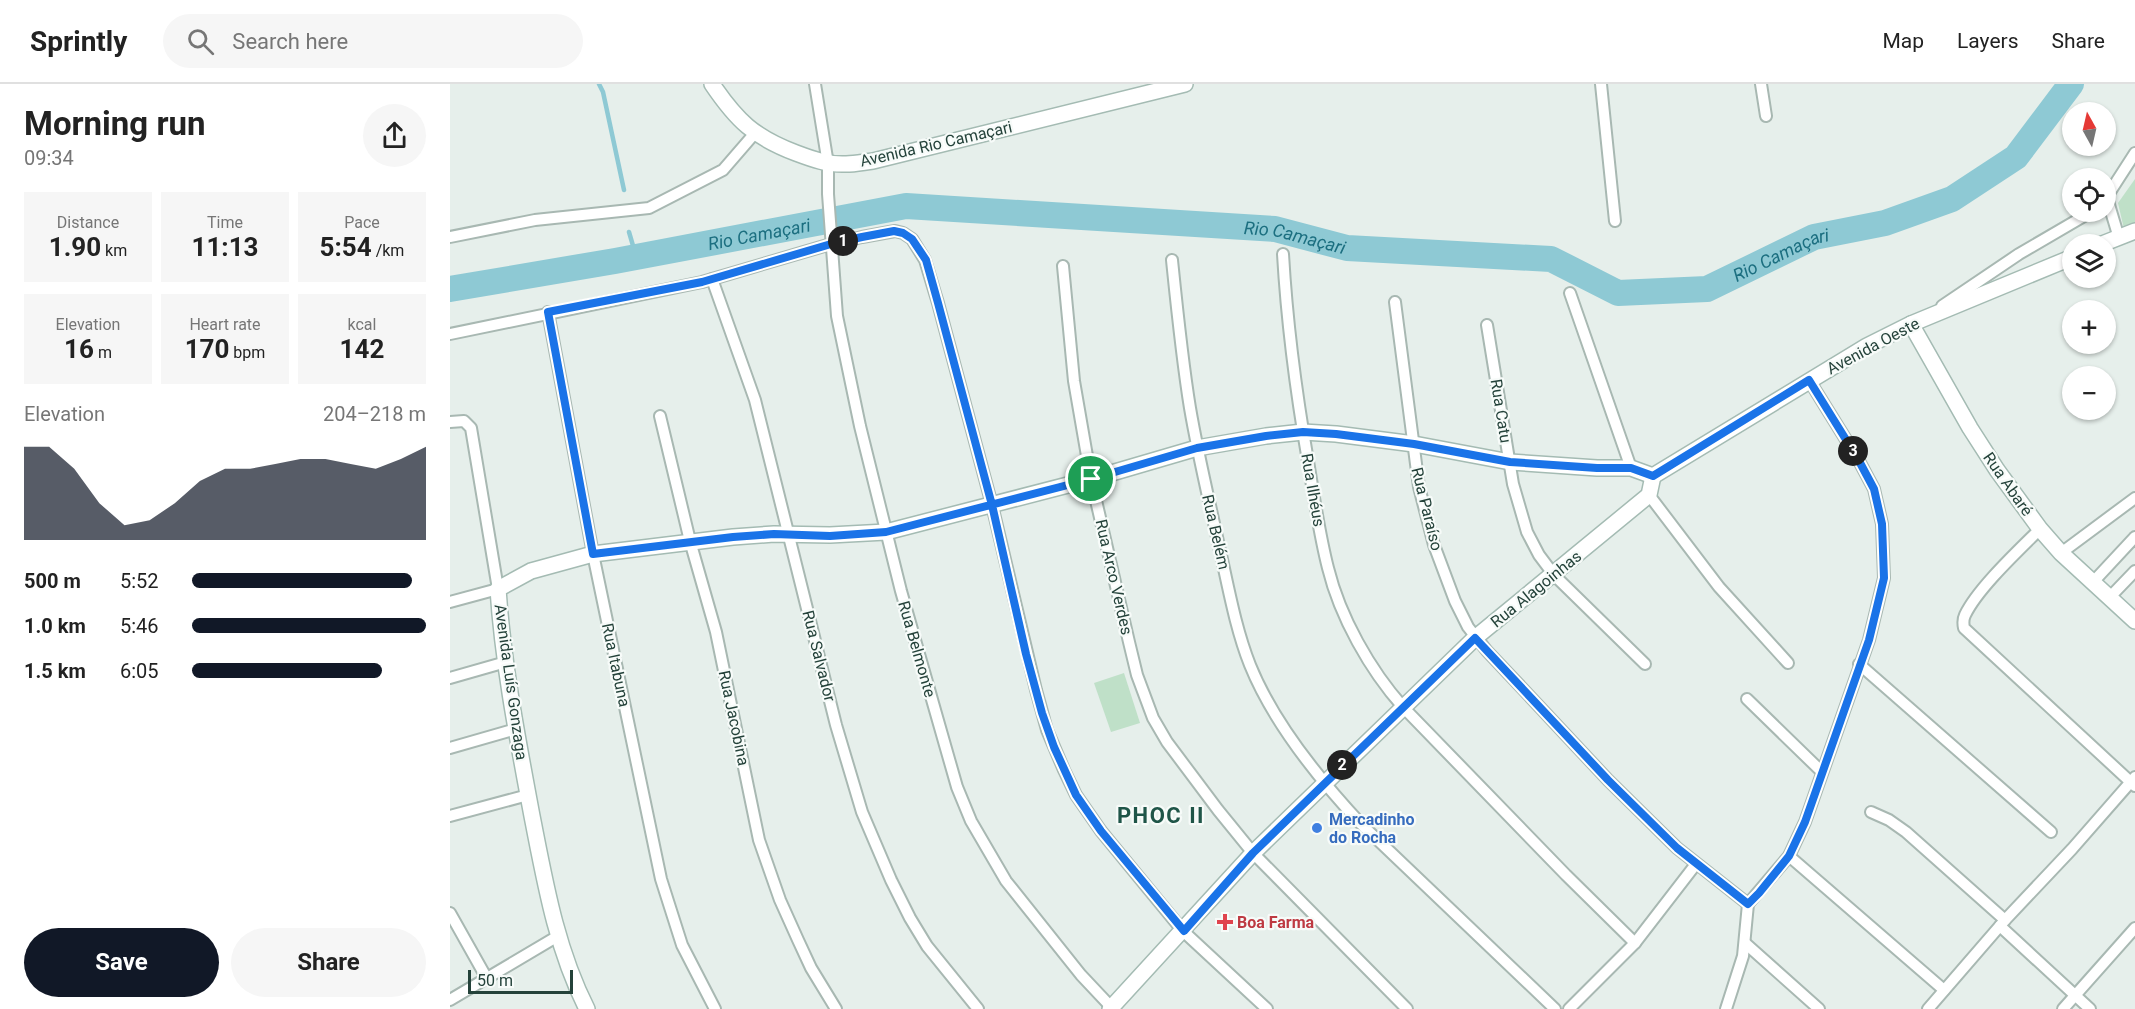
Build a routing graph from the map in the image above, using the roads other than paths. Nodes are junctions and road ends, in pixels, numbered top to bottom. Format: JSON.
{"nodes":[{"id":1,"x":712,"y":84,"type":"edge"},
{"id":2,"x":815,"y":84,"type":"edge"},
{"id":3,"x":1185,"y":84,"type":"edge"},
{"id":4,"x":1601,"y":84,"type":"edge"},
{"id":5,"x":1761,"y":84,"type":"edge"},
{"id":6,"x":1766,"y":116,"type":"dead end"},
{"id":7,"x":755,"y":133,"type":"junction"},
{"id":8,"x":2135,"y":153,"type":"edge"},
{"id":9,"x":828,"y":164,"type":"junction"},
{"id":10,"x":2116,"y":182,"type":"edge"},
{"id":11,"x":1615,"y":221,"type":"dead end"},
{"id":12,"x":2074,"y":222,"type":"edge"},
{"id":13,"x":2114,"y":222,"type":"edge"},
{"id":14,"x":2135,"y":231,"type":"edge"},
{"id":15,"x":450,"y":237,"type":"edge"},
{"id":16,"x":2119,"y":238,"type":"junction"},
{"id":17,"x":2116,"y":239,"type":"edge"},
{"id":18,"x":831,"y":244,"type":"junction"},
{"id":19,"x":1283,"y":254,"type":"dead end"},
{"id":20,"x":1172,"y":260,"type":"dead end"},
{"id":21,"x":2062,"y":262,"type":"edge"},
{"id":22,"x":1063,"y":266,"type":"dead end"},
{"id":23,"x":712,"y":279,"type":"junction"},
{"id":24,"x":1570,"y":294,"type":"dead end"},
{"id":25,"x":1395,"y":302,"type":"dead end"},
{"id":26,"x":548,"y":312,"type":"junction"},
{"id":27,"x":1927,"y":317,"type":"junction"},
{"id":28,"x":1911,"y":324,"type":"junction"},
{"id":29,"x":1487,"y":325,"type":"dead end"},
{"id":30,"x":450,"y":334,"type":"edge"},
{"id":31,"x":1809,"y":380,"type":"junction"},
{"id":32,"x":660,"y":416,"type":"dead end"},
{"id":33,"x":450,"y":422,"type":"edge"},
{"id":34,"x":1303,"y":432,"type":"junction"},
{"id":35,"x":1414,"y":444,"type":"junction"},
{"id":36,"x":1197,"y":448,"type":"junction"},
{"id":37,"x":1510,"y":462,"type":"junction"},
{"id":38,"x":1631,"y":468,"type":"junction"},
{"id":39,"x":1653,"y":476,"type":"junction"},
{"id":40,"x":1091,"y":479,"type":"junction"},
{"id":41,"x":1649,"y":495,"type":"junction"},
{"id":42,"x":2135,"y":498,"type":"edge"},
{"id":43,"x":992,"y":505,"type":"junction"},
{"id":44,"x":2040,"y":529,"type":"junction"},
{"id":45,"x":886,"y":532,"type":"junction"},
{"id":46,"x":789,"y":535,"type":"junction"},
{"id":47,"x":2135,"y":537,"type":"edge"},
{"id":48,"x":690,"y":541,"type":"junction"},
{"id":49,"x":2061,"y":553,"type":"junction"},
{"id":50,"x":593,"y":554,"type":"junction"},
{"id":51,"x":2135,"y":571,"type":"edge"},
{"id":52,"x":1554,"y":575,"type":"junction"},
{"id":53,"x":2094,"y":581,"type":"junction"},
{"id":54,"x":498,"y":589,"type":"junction"},
{"id":55,"x":2110,"y":597,"type":"junction"},
{"id":56,"x":450,"y":602,"type":"edge"},
{"id":57,"x":2135,"y":621,"type":"edge"},
{"id":58,"x":1475,"y":638,"type":"junction"},
{"id":59,"x":506,"y":662,"type":"junction"},
{"id":60,"x":1788,"y":663,"type":"dead end"},
{"id":61,"x":1645,"y":664,"type":"dead end"},
{"id":62,"x":1860,"y":664,"type":"junction"},
{"id":63,"x":450,"y":678,"type":"edge"},
{"id":64,"x":1747,"y":699,"type":"dead end"},
{"id":65,"x":1403,"y":707,"type":"junction"},
{"id":66,"x":516,"y":729,"type":"junction"},
{"id":67,"x":450,"y":748,"type":"edge"},
{"id":68,"x":1822,"y":772,"type":"junction"},
{"id":69,"x":2134,"y":782,"type":"edge"},
{"id":70,"x":1324,"y":783,"type":"junction"},
{"id":71,"x":528,"y":795,"type":"junction"},
{"id":72,"x":1871,"y":812,"type":"dead end"},
{"id":73,"x":450,"y":816,"type":"edge"},
{"id":74,"x":2051,"y":832,"type":"dead end"},
{"id":75,"x":1253,"y":853,"type":"junction"},
{"id":76,"x":1789,"y":856,"type":"junction"},
{"id":77,"x":1696,"y":864,"type":"junction"},
{"id":78,"x":1748,"y":904,"type":"junction"},
{"id":79,"x":450,"y":913,"type":"edge"},
{"id":80,"x":2002,"y":923,"type":"junction"},
{"id":81,"x":2135,"y":928,"type":"edge"},
{"id":82,"x":1184,"y":931,"type":"junction"},
{"id":83,"x":558,"y":936,"type":"junction"},
{"id":84,"x":1635,"y":943,"type":"junction"},
{"id":85,"x":1745,"y":943,"type":"junction"},
{"id":86,"x":486,"y":978,"type":"junction"},
{"id":87,"x":1944,"y":990,"type":"junction"},
{"id":88,"x":2075,"y":995,"type":"junction"},
{"id":89,"x":450,"y":1002,"type":"edge"},
{"id":90,"x":453,"y":1009,"type":"edge"},
{"id":91,"x":587,"y":1009,"type":"edge"},
{"id":92,"x":715,"y":1009,"type":"edge"},
{"id":93,"x":836,"y":1009,"type":"edge"},
{"id":94,"x":978,"y":1009,"type":"edge"},
{"id":95,"x":1112,"y":1009,"type":"edge"},
{"id":96,"x":1267,"y":1009,"type":"edge"},
{"id":97,"x":1407,"y":1009,"type":"edge"},
{"id":98,"x":1555,"y":1009,"type":"edge"},
{"id":99,"x":1569,"y":1009,"type":"edge"},
{"id":100,"x":1726,"y":1009,"type":"edge"},
{"id":101,"x":1819,"y":1009,"type":"edge"},
{"id":102,"x":1928,"y":1009,"type":"edge"},
{"id":103,"x":2063,"y":1009,"type":"edge"},
{"id":104,"x":2090,"y":1009,"type":"edge"}],
"edges":[{"from":1,"to":7,"type":"street","name":"Avenida Rio Camaçari"},
{"from":2,"to":9,"type":"street"},
{"from":3,"to":9,"type":"street","name":"Avenida Rio Camaçari"},
{"from":4,"to":11,"type":"street"},
{"from":5,"to":6,"type":"street"},
{"from":7,"to":9,"type":"street","name":"Avenida Rio Camaçari"},
{"from":7,"to":15,"type":"street"},
{"from":8,"to":10,"type":"street"},
{"from":9,"to":18,"type":"street"},
{"from":12,"to":27,"type":"street"},
{"from":13,"to":16,"type":"street"},
{"from":14,"to":16,"type":"street"},
{"from":16,"to":17,"type":"street"},
{"from":18,"to":23,"type":"street"},
{"from":18,"to":43,"type":"street"},
{"from":18,"to":45,"type":"street","name":"Rua Belmonte"},
{"from":19,"to":34,"type":"street","name":"Rua Ilhéus"},
{"from":20,"to":36,"type":"street","name":"Rua Belém"},
{"from":21,"to":27,"type":"street","name":"Avenida Oeste"},
{"from":22,"to":40,"type":"street","name":"Rua Arco Verdes"},
{"from":23,"to":26,"type":"street"},
{"from":23,"to":46,"type":"street","name":"Rua Salvador"},
{"from":24,"to":38,"type":"street"},
{"from":25,"to":35,"type":"street","name":"Rua Paraíso"},
{"from":26,"to":30,"type":"street"},
{"from":26,"to":50,"type":"street","name":"Rua Itabuna"},
{"from":27,"to":28,"type":"street","name":"Avenida Oeste"},
{"from":28,"to":31,"type":"street","name":"Avenida Oeste"},
{"from":28,"to":44,"type":"street","name":"Rua Abaré"},
{"from":29,"to":37,"type":"street","name":"Rua Catu"},
{"from":31,"to":39,"type":"street","name":"Avenida Oeste"},
{"from":31,"to":62,"type":"street"},
{"from":32,"to":48,"type":"street","name":"Rua Jacobina"},
{"from":33,"to":54,"type":"street"},
{"from":34,"to":35,"type":"street","name":"Avenida Luís Gonzaga"},
{"from":34,"to":36,"type":"street","name":"Avenida Luís Gonzaga"},
{"from":34,"to":65,"type":"street","name":"Rua Ilhéus"},
{"from":35,"to":37,"type":"street","name":"Avenida Luís Gonzaga"},
{"from":35,"to":58,"type":"street","name":"Rua Paraíso"},
{"from":36,"to":40,"type":"street","name":"Avenida Luís Gonzaga"},
{"from":36,"to":70,"type":"street","name":"Rua Belém"},
{"from":37,"to":38,"type":"street","name":"Avenida Luís Gonzaga"},
{"from":37,"to":52,"type":"street","name":"Rua Catu"},
{"from":38,"to":39,"type":"street","name":"Avenida Luís Gonzaga"},
{"from":39,"to":41,"type":"street"},
{"from":40,"to":43,"type":"street","name":"Avenida Luís Gonzaga"},
{"from":40,"to":75,"type":"street","name":"Rua Arco Verdes"},
{"from":41,"to":52,"type":"street","name":"Rua Alagoinhas"},
{"from":41,"to":60,"type":"street"},
{"from":42,"to":49,"type":"street"},
{"from":43,"to":45,"type":"street","name":"Avenida Luís Gonzaga"},
{"from":43,"to":82,"type":"street"},
{"from":44,"to":49,"type":"street","name":"Rua Abaré"},
{"from":44,"to":69,"type":"street"},
{"from":45,"to":46,"type":"street","name":"Avenida Luís Gonzaga"},
{"from":45,"to":95,"type":"street","name":"Rua Belmonte"},
{"from":46,"to":48,"type":"street","name":"Avenida Luís Gonzaga"},
{"from":46,"to":94,"type":"street","name":"Rua Salvador"},
{"from":47,"to":53,"type":"street"},
{"from":48,"to":50,"type":"street","name":"Avenida Luís Gonzaga"},
{"from":48,"to":93,"type":"street","name":"Rua Jacobina"},
{"from":49,"to":53,"type":"street","name":"Rua Abaré"},
{"from":50,"to":54,"type":"street","name":"Avenida Luís Gonzaga"},
{"from":50,"to":92,"type":"street","name":"Rua Itabuna"},
{"from":51,"to":55,"type":"street"},
{"from":52,"to":58,"type":"street","name":"Rua Alagoinhas"},
{"from":52,"to":61,"type":"street","name":"Rua Catu"},
{"from":53,"to":55,"type":"street","name":"Rua Abaré"},
{"from":54,"to":56,"type":"street"},
{"from":54,"to":59,"type":"street","name":"Avenida Luís Gonzaga"},
{"from":55,"to":57,"type":"street","name":"Rua Abaré"},
{"from":58,"to":65,"type":"street","name":"Rua Alagoinhas"},
{"from":58,"to":77,"type":"street","name":"Rua Paraíso"},
{"from":59,"to":63,"type":"street"},
{"from":59,"to":66,"type":"street","name":"Avenida Luís Gonzaga"},
{"from":62,"to":68,"type":"street"},
{"from":62,"to":74,"type":"street"},
{"from":64,"to":68,"type":"street"},
{"from":65,"to":70,"type":"street","name":"Rua Alagoinhas"},
{"from":65,"to":84,"type":"street","name":"Rua Ilhéus"},
{"from":66,"to":67,"type":"street"},
{"from":66,"to":71,"type":"street","name":"Avenida Luís Gonzaga"},
{"from":68,"to":76,"type":"street"},
{"from":69,"to":80,"type":"street"},
{"from":70,"to":75,"type":"street","name":"Rua Alagoinhas"},
{"from":70,"to":98,"type":"street","name":"Rua Belém"},
{"from":71,"to":73,"type":"street"},
{"from":71,"to":83,"type":"street","name":"Avenida Luís Gonzaga"},
{"from":72,"to":80,"type":"street"},
{"from":75,"to":82,"type":"street","name":"Rua Alagoinhas"},
{"from":75,"to":97,"type":"street","name":"Rua Arco Verdes"},
{"from":76,"to":78,"type":"street"},
{"from":76,"to":87,"type":"street"},
{"from":77,"to":78,"type":"street","name":"Rua Paraíso"},
{"from":77,"to":84,"type":"street"},
{"from":78,"to":85,"type":"street"},
{"from":79,"to":86,"type":"street"},
{"from":80,"to":87,"type":"street"},
{"from":80,"to":88,"type":"street"},
{"from":81,"to":88,"type":"street"},
{"from":82,"to":95,"type":"street","name":"Rua Alagoinhas"},
{"from":82,"to":96,"type":"street"},
{"from":83,"to":86,"type":"street"},
{"from":83,"to":91,"type":"street","name":"Avenida Luís Gonzaga"},
{"from":84,"to":99,"type":"street"},
{"from":85,"to":100,"type":"street"},
{"from":85,"to":101,"type":"street"},
{"from":86,"to":89,"type":"street"},
{"from":87,"to":102,"type":"street"},
{"from":88,"to":103,"type":"street"},
{"from":88,"to":104,"type":"street"},
{"from":89,"to":90,"type":"street"}]}
